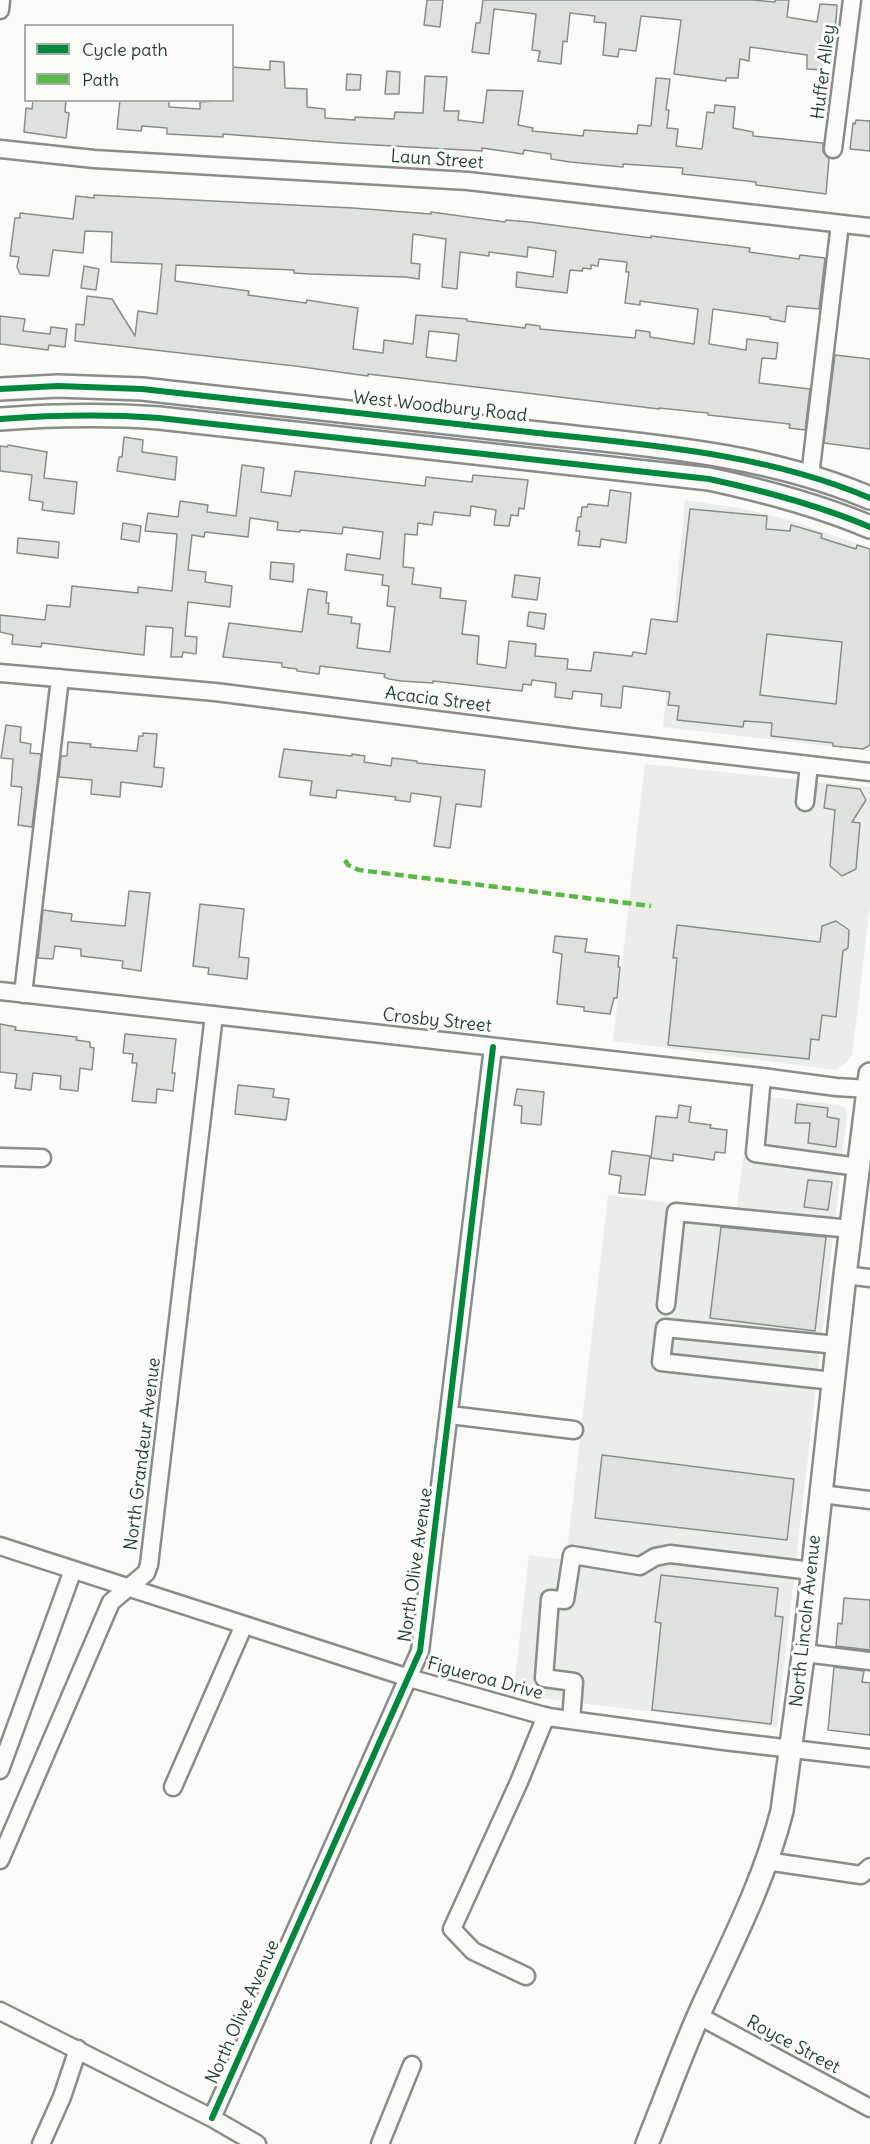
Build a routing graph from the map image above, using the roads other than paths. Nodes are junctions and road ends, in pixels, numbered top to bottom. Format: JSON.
{"nodes":[{"id":1,"x":1,"y":0,"type":"edge"},
{"id":2,"x":852,"y":0,"type":"edge"},
{"id":3,"x":0,"y":10,"type":"edge"},
{"id":4,"x":0,"y":149,"type":"edge"},
{"id":5,"x":834,"y":149,"type":"dead end"},
{"id":6,"x":840,"y":224,"type":"junction"},
{"id":7,"x":870,"y":227,"type":"edge"},
{"id":8,"x":0,"y":389,"type":"edge"},
{"id":9,"x":0,"y":419,"type":"edge"},
{"id":10,"x":810,"y":476,"type":"junction"},
{"id":11,"x":870,"y":498,"type":"edge"},
{"id":12,"x":870,"y":527,"type":"edge"},
{"id":13,"x":0,"y":673,"type":"edge"},
{"id":14,"x":60,"y":678,"type":"junction"},
{"id":15,"x":809,"y":765,"type":"junction"},
{"id":16,"x":870,"y":772,"type":"edge"},
{"id":17,"x":805,"y":802,"type":"dead end"},
{"id":18,"x":0,"y":991,"type":"edge"},
{"id":19,"x":23,"y":994,"type":"junction"},
{"id":20,"x":214,"y":1015,"type":"junction"},
{"id":21,"x":493,"y":1047,"type":"junction"},
{"id":22,"x":762,"y":1077,"type":"junction"},
{"id":23,"x":870,"y":1084,"type":"edge"},
{"id":24,"x":0,"y":1156,"type":"edge"},
{"id":25,"x":42,"y":1158,"type":"dead end"},
{"id":26,"x":858,"y":1167,"type":"junction"},
{"id":27,"x":851,"y":1229,"type":"junction"},
{"id":28,"x":845,"y":1275,"type":"junction"},
{"id":29,"x":870,"y":1278,"type":"edge"},
{"id":30,"x":666,"y":1305,"type":"dead end"},
{"id":31,"x":837,"y":1344,"type":"junction"},
{"id":32,"x":833,"y":1382,"type":"junction"},
{"id":33,"x":450,"y":1415,"type":"junction"},
{"id":34,"x":574,"y":1430,"type":"dead end"},
{"id":35,"x":821,"y":1494,"type":"junction"},
{"id":36,"x":870,"y":1500,"type":"edge"},
{"id":37,"x":0,"y":1546,"type":"edge"},
{"id":38,"x":73,"y":1570,"type":"junction"},
{"id":39,"x":812,"y":1571,"type":"junction"},
{"id":40,"x":131,"y":1587,"type":"junction"},
{"id":41,"x":244,"y":1625,"type":"junction"},
{"id":42,"x":804,"y":1653,"type":"junction"},
{"id":43,"x":870,"y":1661,"type":"edge"},
{"id":44,"x":409,"y":1678,"type":"junction"},
{"id":45,"x":546,"y":1716,"type":"junction"},
{"id":46,"x":571,"y":1720,"type":"junction"},
{"id":47,"x":792,"y":1748,"type":"junction"},
{"id":48,"x":870,"y":1758,"type":"edge"},
{"id":49,"x":0,"y":1770,"type":"edge"},
{"id":50,"x":173,"y":1787,"type":"dead end"},
{"id":51,"x":0,"y":1860,"type":"edge"},
{"id":52,"x":766,"y":1861,"type":"junction"},
{"id":53,"x":870,"y":1867,"type":"edge"},
{"id":54,"x":526,"y":1977,"type":"dead end"},
{"id":55,"x":0,"y":2011,"type":"edge"},
{"id":56,"x":699,"y":2016,"type":"junction"},
{"id":57,"x":78,"y":2049,"type":"junction"},
{"id":58,"x":870,"y":2108,"type":"edge"},
{"id":59,"x":212,"y":2118,"type":"junction"},
{"id":60,"x":41,"y":2144,"type":"edge"},
{"id":61,"x":257,"y":2144,"type":"edge"},
{"id":62,"x":380,"y":2144,"type":"edge"},
{"id":63,"x":388,"y":2144,"type":"edge"},
{"id":64,"x":647,"y":2144,"type":"edge"}],
"edges":[{"from":1,"to":3,"type":"street"},
{"from":2,"to":5,"type":"street","name":"Huffer Alley"},
{"from":4,"to":6,"type":"street","name":"Laun Street"},
{"from":6,"to":7,"type":"street","name":"Laun Street"},
{"from":6,"to":10,"type":"street"},
{"from":8,"to":10,"type":"main road","name":"West Woodbury Road"},
{"from":9,"to":12,"type":"main road"},
{"from":10,"to":11,"type":"main road","name":"West Woodbury Road"},
{"from":13,"to":14,"type":"street","name":"Acacia Street"},
{"from":14,"to":15,"type":"street","name":"Acacia Street"},
{"from":14,"to":19,"type":"street"},
{"from":15,"to":16,"type":"street","name":"Acacia Street"},
{"from":15,"to":17,"type":"street"},
{"from":18,"to":19,"type":"street","name":"Crosby Street"},
{"from":19,"to":20,"type":"street","name":"Crosby Street"},
{"from":20,"to":21,"type":"street","name":"Crosby Street"},
{"from":20,"to":40,"type":"street","name":"North Grandeur Avenue"},
{"from":21,"to":22,"type":"street","name":"Crosby Street"},
{"from":21,"to":33,"type":"street","name":"North Olive Avenue"},
{"from":22,"to":23,"type":"street","name":"Crosby Street"},
{"from":22,"to":26,"type":"street"},
{"from":23,"to":26,"type":"main road","name":"North Lincoln Avenue"},
{"from":24,"to":25,"type":"street"},
{"from":26,"to":27,"type":"main road","name":"North Lincoln Avenue"},
{"from":27,"to":28,"type":"main road","name":"North Lincoln Avenue"},
{"from":27,"to":30,"type":"street"},
{"from":28,"to":29,"type":"street"},
{"from":28,"to":31,"type":"main road","name":"North Lincoln Avenue"},
{"from":31,"to":32,"type":"main road","name":"North Lincoln Avenue"},
{"from":31,"to":32,"type":"street"},
{"from":32,"to":35,"type":"main road","name":"North Lincoln Avenue"},
{"from":33,"to":34,"type":"street"},
{"from":33,"to":44,"type":"street","name":"North Olive Avenue"},
{"from":35,"to":36,"type":"street"},
{"from":35,"to":39,"type":"main road","name":"North Lincoln Avenue"},
{"from":37,"to":38,"type":"street","name":"Figueroa Drive"},
{"from":38,"to":40,"type":"street","name":"Figueroa Drive"},
{"from":38,"to":49,"type":"street"},
{"from":39,"to":42,"type":"main road","name":"North Lincoln Avenue"},
{"from":39,"to":46,"type":"street"},
{"from":40,"to":41,"type":"street","name":"Figueroa Drive"},
{"from":40,"to":51,"type":"street","name":"North Grandeur Avenue"},
{"from":41,"to":44,"type":"street","name":"Figueroa Drive"},
{"from":41,"to":50,"type":"street"},
{"from":42,"to":43,"type":"street"},
{"from":42,"to":47,"type":"main road","name":"North Lincoln Avenue"},
{"from":44,"to":45,"type":"street","name":"Figueroa Drive"},
{"from":44,"to":59,"type":"street","name":"North Olive Avenue"},
{"from":45,"to":46,"type":"street","name":"Figueroa Drive"},
{"from":45,"to":54,"type":"street"},
{"from":46,"to":47,"type":"street","name":"Figueroa Drive"},
{"from":47,"to":48,"type":"street","name":"Figueroa Drive"},
{"from":47,"to":52,"type":"main road","name":"North Lincoln Avenue"},
{"from":52,"to":53,"type":"street"},
{"from":52,"to":56,"type":"main road","name":"North Lincoln Avenue"},
{"from":55,"to":57,"type":"street"},
{"from":56,"to":58,"type":"street","name":"Royce Street"},
{"from":56,"to":64,"type":"main road","name":"North Lincoln Avenue"},
{"from":57,"to":59,"type":"street"},
{"from":57,"to":60,"type":"street"},
{"from":59,"to":61,"type":"street"},
{"from":62,"to":63,"type":"street"}]}
